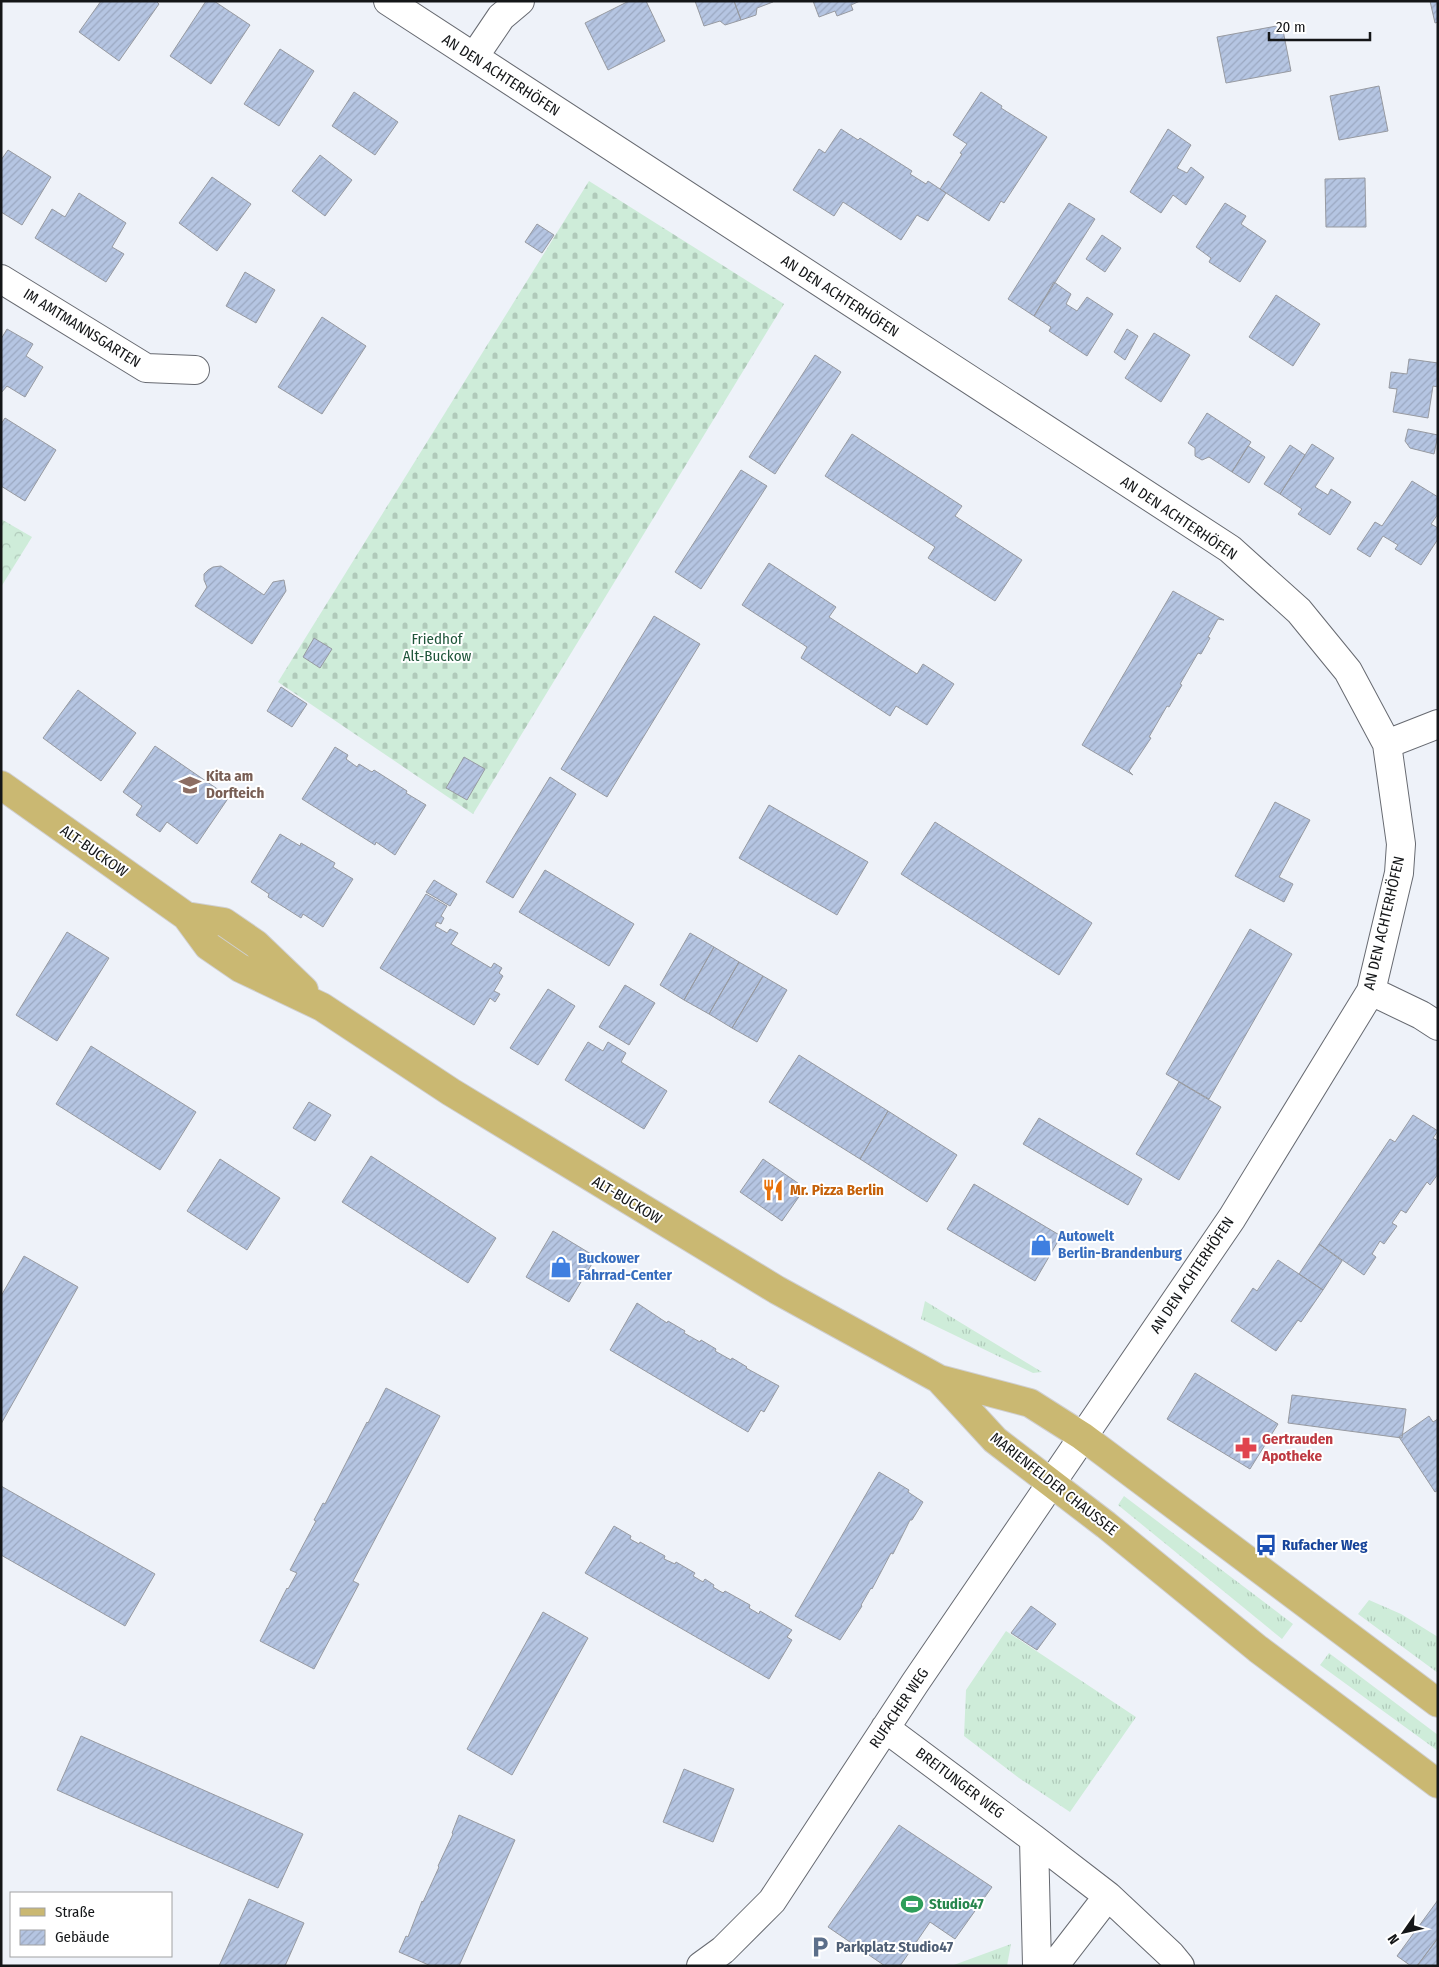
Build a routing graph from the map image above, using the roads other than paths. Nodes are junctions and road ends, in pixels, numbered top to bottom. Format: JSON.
{"nodes":[{"id":1,"x":388,"y":1,"type":"edge"},
{"id":2,"x":520,"y":1,"type":"edge"},
{"id":3,"x":474,"y":57,"type":"junction"},
{"id":4,"x":1,"y":279,"type":"edge"},
{"id":5,"x":194,"y":370,"type":"dead end"},
{"id":6,"x":1438,"y":724,"type":"edge"},
{"id":7,"x":1387,"y":744,"type":"junction"},
{"id":8,"x":1,"y":785,"type":"edge"},
{"id":9,"x":1371,"y":991,"type":"junction"},
{"id":10,"x":1438,"y":1026,"type":"edge"},
{"id":11,"x":939,"y":1379,"type":"junction"},
{"id":12,"x":1082,"y":1436,"type":"junction"},
{"id":13,"x":1051,"y":1482,"type":"junction"},
{"id":14,"x":1438,"y":1703,"type":"edge"},
{"id":15,"x":885,"y":1728,"type":"junction"},
{"id":16,"x":1438,"y":1784,"type":"edge"},
{"id":17,"x":1034,"y":1839,"type":"junction"},
{"id":18,"x":1108,"y":1896,"type":"junction"},
{"id":19,"x":701,"y":1966,"type":"edge"},
{"id":20,"x":1037,"y":1966,"type":"edge"},
{"id":21,"x":1054,"y":1966,"type":"edge"},
{"id":22,"x":1180,"y":1966,"type":"edge"}],
"edges":[{"from":1,"to":3,"type":"street","name":"AN DEN ACHTERHÖFEN"},
{"from":2,"to":3,"type":"street"},
{"from":3,"to":7,"type":"street","name":"AN DEN ACHTERHÖFEN"},
{"from":4,"to":5,"type":"street","name":"IM AMTMANNSGARTEN"},
{"from":6,"to":7,"type":"street"},
{"from":7,"to":9,"type":"street","name":"AN DEN ACHTERHÖFEN"},
{"from":8,"to":11,"type":"main road","name":"ALT-BUCKOW"},
{"from":9,"to":10,"type":"street"},
{"from":9,"to":12,"type":"street","name":"AN DEN ACHTERHÖFEN"},
{"from":11,"to":12,"type":"main road"},
{"from":11,"to":13,"type":"main road","name":"MARIENFELDER CHAUSSEE"},
{"from":12,"to":13,"type":"street","name":"RUFACHER WEG"},
{"from":12,"to":14,"type":"main road"},
{"from":13,"to":15,"type":"street","name":"RUFACHER WEG"},
{"from":13,"to":16,"type":"main road","name":"MARIENFELDER CHAUSSEE"},
{"from":15,"to":17,"type":"street","name":"BREITUNGER WEG"},
{"from":15,"to":19,"type":"street","name":"RUFACHER WEG"},
{"from":17,"to":18,"type":"street","name":"BREITUNGER WEG"},
{"from":17,"to":20,"type":"street"},
{"from":18,"to":21,"type":"street"},
{"from":18,"to":22,"type":"street","name":"BREITUNGER WEG"}]}
